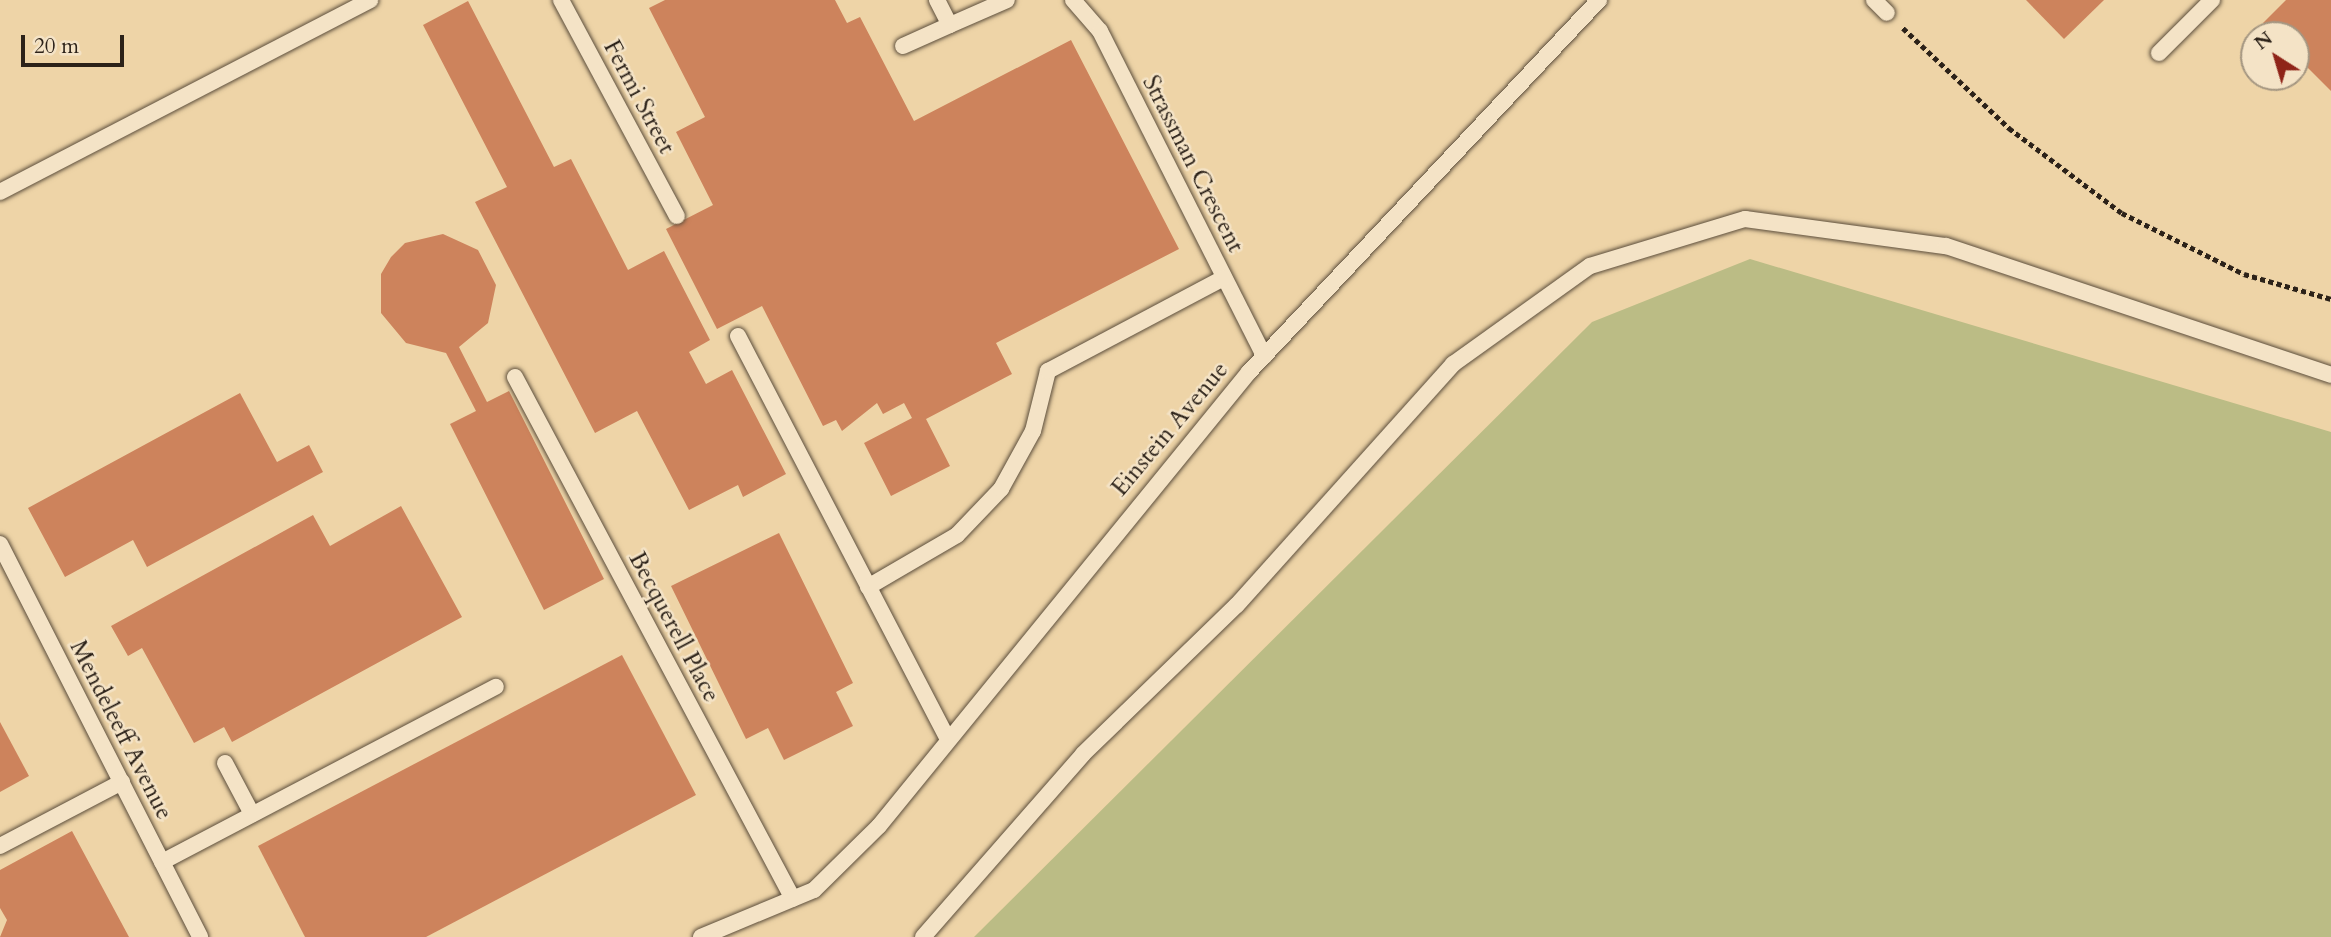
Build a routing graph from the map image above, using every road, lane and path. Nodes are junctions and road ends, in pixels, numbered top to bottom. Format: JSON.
{"nodes":[{"id":1,"x":370,"y":0,"type":"edge"},
{"id":2,"x":561,"y":0,"type":"edge"},
{"id":3,"x":937,"y":0,"type":"edge"},
{"id":4,"x":1007,"y":0,"type":"edge"},
{"id":5,"x":1073,"y":0,"type":"edge"},
{"id":6,"x":1599,"y":0,"type":"edge"},
{"id":7,"x":1874,"y":0,"type":"edge"},
{"id":8,"x":2212,"y":0,"type":"edge"},
{"id":9,"x":1887,"y":13,"type":"joint"},
{"id":10,"x":950,"y":25,"type":"junction"},
{"id":11,"x":903,"y":46,"type":"dead end"},
{"id":12,"x":2159,"y":53,"type":"dead end"},
{"id":13,"x":0,"y":192,"type":"edge"},
{"id":14,"x":677,"y":216,"type":"dead end"},
{"id":15,"x":1224,"y":278,"type":"junction"},
{"id":16,"x":2331,"y":299,"type":"edge"},
{"id":17,"x":738,"y":336,"type":"dead end"},
{"id":18,"x":1264,"y":356,"type":"junction"},
{"id":19,"x":2331,"y":375,"type":"edge"},
{"id":20,"x":515,"y":377,"type":"dead end"},
{"id":21,"x":0,"y":544,"type":"edge"},
{"id":22,"x":868,"y":587,"type":"junction"},
{"id":23,"x":496,"y":687,"type":"dead end"},
{"id":24,"x":948,"y":740,"type":"junction"},
{"id":25,"x":225,"y":763,"type":"dead end"},
{"id":26,"x":122,"y":782,"type":"junction"},
{"id":27,"x":252,"y":814,"type":"junction"},
{"id":28,"x":0,"y":846,"type":"edge"},
{"id":29,"x":162,"y":862,"type":"junction"},
{"id":30,"x":793,"y":899,"type":"junction"},
{"id":31,"x":200,"y":937,"type":"edge"},
{"id":32,"x":701,"y":937,"type":"edge"},
{"id":33,"x":923,"y":937,"type":"edge"}],
"edges":[{"from":1,"to":13,"type":"lane"},
{"from":2,"to":14,"type":"lane","name":"Fermi Street"},
{"from":3,"to":10,"type":"lane"},
{"from":4,"to":10,"type":"lane"},
{"from":5,"to":15,"type":"lane","name":"Strassman Crescent"},
{"from":6,"to":18,"type":"lane","name":"Einstein Avenue"},
{"from":7,"to":9,"type":"lane"},
{"from":8,"to":12,"type":"lane"},
{"from":9,"to":16,"type":"path"},
{"from":10,"to":11,"type":"lane"},
{"from":15,"to":18,"type":"lane","name":"Strassman Crescent"},
{"from":15,"to":22,"type":"lane"},
{"from":17,"to":22,"type":"lane"},
{"from":18,"to":24,"type":"lane","name":"Einstein Avenue"},
{"from":19,"to":33,"type":"lane"},
{"from":20,"to":30,"type":"lane","name":"Becquerell Place"},
{"from":21,"to":26,"type":"lane","name":"Mendeleeff Avenue"},
{"from":22,"to":24,"type":"lane"},
{"from":23,"to":27,"type":"lane"},
{"from":24,"to":30,"type":"lane","name":"Einstein Avenue"},
{"from":25,"to":27,"type":"lane"},
{"from":26,"to":28,"type":"lane"},
{"from":26,"to":29,"type":"lane","name":"Mendeleeff Avenue"},
{"from":27,"to":29,"type":"lane"},
{"from":29,"to":31,"type":"lane","name":"Mendeleeff Avenue"},
{"from":30,"to":32,"type":"lane"}]}
